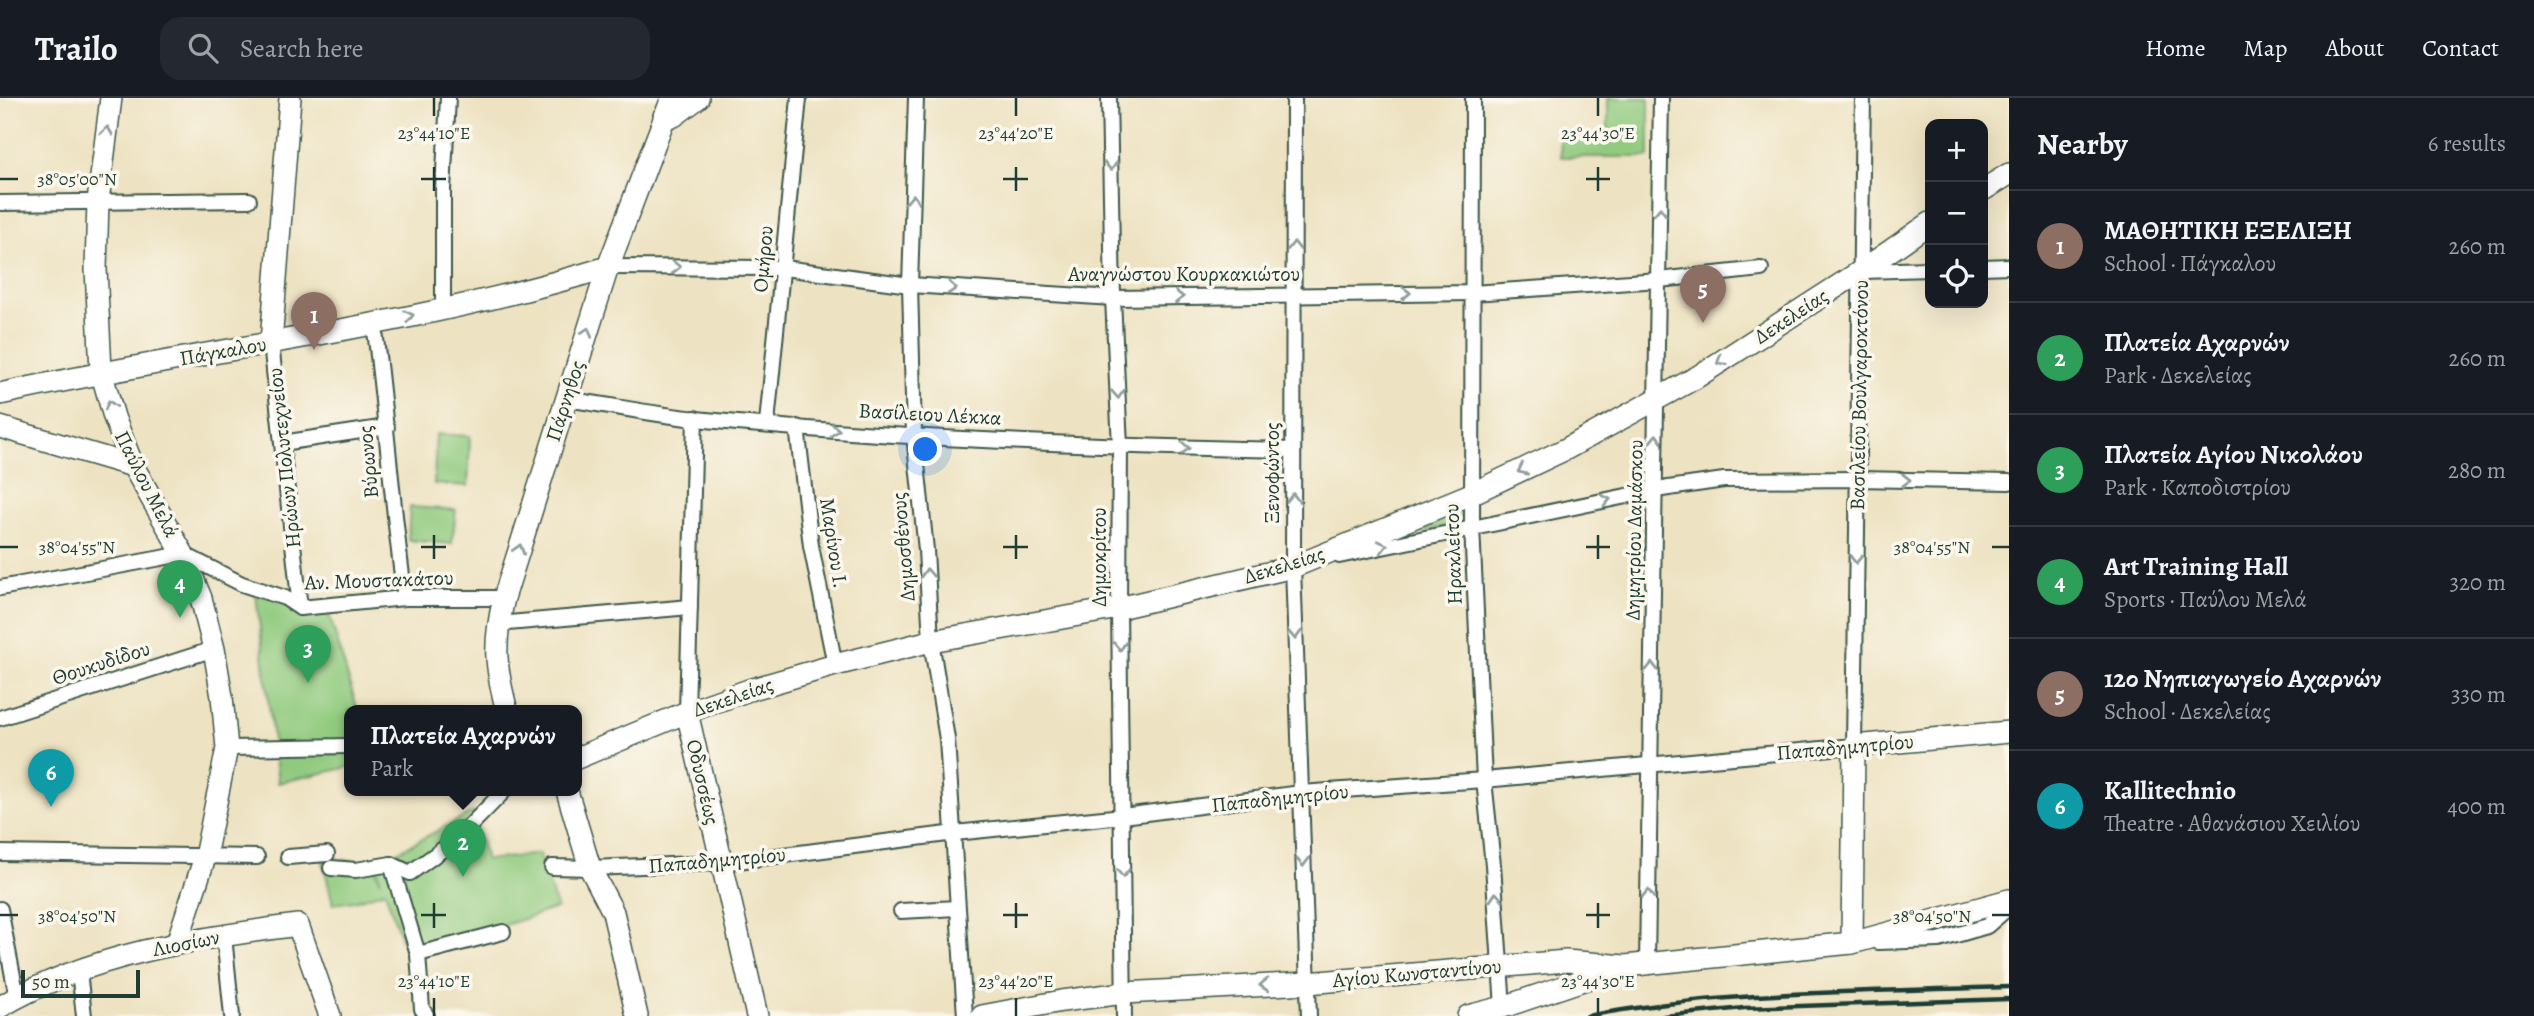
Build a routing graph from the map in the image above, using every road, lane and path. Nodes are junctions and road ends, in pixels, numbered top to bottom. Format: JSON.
{"nodes":[{"id":1,"x":111,"y":98,"type":"edge"},
{"id":2,"x":290,"y":98,"type":"edge"},
{"id":3,"x":448,"y":98,"type":"edge"},
{"id":4,"x":698,"y":98,"type":"edge"},
{"id":5,"x":799,"y":98,"type":"edge"},
{"id":6,"x":916,"y":98,"type":"edge"},
{"id":7,"x":1109,"y":98,"type":"edge"},
{"id":8,"x":1294,"y":98,"type":"edge"},
{"id":9,"x":1473,"y":98,"type":"edge"},
{"id":10,"x":1661,"y":98,"type":"edge"},
{"id":11,"x":1863,"y":98,"type":"edge"},
{"id":12,"x":668,"y":107,"type":"edge"},
{"id":13,"x":2009,"y":174,"type":"edge"},
{"id":14,"x":1988,"y":187,"type":"edge"},
{"id":15,"x":249,"y":200,"type":"dead end"},
{"id":16,"x":98,"y":201,"type":"junction"},
{"id":17,"x":0,"y":203,"type":"edge"},
{"id":18,"x":1925,"y":226,"type":"edge"},
{"id":19,"x":2009,"y":266,"type":"edge"},
{"id":20,"x":608,"y":267,"type":"junction"},
{"id":21,"x":1988,"y":267,"type":"edge"},
{"id":22,"x":784,"y":268,"type":"junction"},
{"id":23,"x":1761,"y":269,"type":"dead end"},
{"id":24,"x":1925,"y":269,"type":"edge"},
{"id":25,"x":1861,"y":271,"type":"junction"},
{"id":26,"x":1659,"y":280,"type":"junction"},
{"id":27,"x":910,"y":285,"type":"junction"},
{"id":28,"x":1472,"y":292,"type":"junction"},
{"id":29,"x":1293,"y":295,"type":"junction"},
{"id":30,"x":1113,"y":298,"type":"junction"},
{"id":31,"x":443,"y":309,"type":"junction"},
{"id":32,"x":374,"y":323,"type":"junction"},
{"id":33,"x":271,"y":343,"type":"junction"},
{"id":34,"x":101,"y":371,"type":"junction"},
{"id":35,"x":0,"y":394,"type":"edge"},
{"id":36,"x":565,"y":399,"type":"junction"},
{"id":37,"x":1658,"y":399,"type":"junction"},
{"id":38,"x":695,"y":418,"type":"junction"},
{"id":39,"x":767,"y":424,"type":"junction"},
{"id":40,"x":0,"y":427,"type":"edge"},
{"id":41,"x":387,"y":427,"type":"junction"},
{"id":42,"x":797,"y":428,"type":"junction"},
{"id":43,"x":914,"y":435,"type":"junction"},
{"id":44,"x":282,"y":443,"type":"junction"},
{"id":45,"x":1120,"y":447,"type":"junction"},
{"id":46,"x":1293,"y":450,"type":"junction"},
{"id":47,"x":133,"y":466,"type":"junction"},
{"id":48,"x":1857,"y":480,"type":"junction"},
{"id":49,"x":2009,"y":482,"type":"edge"},
{"id":50,"x":1655,"y":490,"type":"junction"},
{"id":51,"x":1471,"y":494,"type":"junction"},
{"id":52,"x":1472,"y":527,"type":"junction"},
{"id":53,"x":183,"y":554,"type":"junction"},
{"id":54,"x":1293,"y":567,"type":"junction"},
{"id":55,"x":0,"y":588,"type":"edge"},
{"id":56,"x":405,"y":598,"type":"junction"},
{"id":57,"x":504,"y":598,"type":"junction"},
{"id":58,"x":690,"y":607,"type":"junction"},
{"id":59,"x":300,"y":608,"type":"junction"},
{"id":60,"x":1119,"y":608,"type":"junction"},
{"id":61,"x":498,"y":624,"type":"junction"},
{"id":62,"x":931,"y":641,"type":"junction"},
{"id":63,"x":214,"y":649,"type":"junction"},
{"id":64,"x":835,"y":665,"type":"junction"},
{"id":65,"x":506,"y":705,"type":"edge"},
{"id":66,"x":687,"y":712,"type":"junction"},
{"id":67,"x":0,"y":718,"type":"edge"},
{"id":68,"x":2009,"y":732,"type":"edge"},
{"id":69,"x":344,"y":746,"type":"edge"},
{"id":70,"x":1854,"y":746,"type":"junction"},
{"id":71,"x":227,"y":748,"type":"junction"},
{"id":72,"x":582,"y":756,"type":"edge"},
{"id":73,"x":1650,"y":763,"type":"junction"},
{"id":74,"x":1484,"y":780,"type":"junction"},
{"id":75,"x":1301,"y":793,"type":"junction"},
{"id":76,"x":499,"y":796,"type":"edge"},
{"id":77,"x":568,"y":796,"type":"edge"},
{"id":78,"x":1123,"y":816,"type":"junction"},
{"id":79,"x":954,"y":833,"type":"junction"},
{"id":80,"x":0,"y":853,"type":"edge"},
{"id":81,"x":205,"y":857,"type":"junction"},
{"id":82,"x":257,"y":857,"type":"dead end"},
{"id":83,"x":288,"y":857,"type":"dead end"},
{"id":84,"x":722,"y":863,"type":"junction"},
{"id":85,"x":391,"y":864,"type":"junction"},
{"id":86,"x":552,"y":867,"type":"dead end"},
{"id":87,"x":590,"y":868,"type":"junction"},
{"id":88,"x":2009,"y":900,"type":"edge"},
{"id":89,"x":2009,"y":907,"type":"edge"},
{"id":90,"x":957,"y":908,"type":"junction"},
{"id":91,"x":0,"y":909,"type":"edge"},
{"id":92,"x":901,"y":911,"type":"dead end"},
{"id":93,"x":502,"y":932,"type":"dead end"},
{"id":94,"x":224,"y":936,"type":"junction"},
{"id":95,"x":177,"y":943,"type":"junction"},
{"id":96,"x":1852,"y":943,"type":"junction"},
{"id":97,"x":418,"y":954,"type":"junction"},
{"id":98,"x":1647,"y":962,"type":"junction"},
{"id":99,"x":1501,"y":965,"type":"junction"},
{"id":100,"x":1625,"y":966,"type":"junction"},
{"id":101,"x":79,"y":971,"type":"junction"},
{"id":102,"x":1307,"y":983,"type":"junction"},
{"id":103,"x":1124,"y":993,"type":"junction"},
{"id":104,"x":8,"y":1002,"type":"edge"},
{"id":105,"x":1503,"y":1007,"type":"junction"},
{"id":106,"x":84,"y":1016,"type":"edge"},
{"id":107,"x":232,"y":1016,"type":"edge"},
{"id":108,"x":330,"y":1016,"type":"edge"},
{"id":109,"x":427,"y":1016,"type":"edge"},
{"id":110,"x":637,"y":1016,"type":"edge"},
{"id":111,"x":757,"y":1016,"type":"edge"},
{"id":112,"x":965,"y":1016,"type":"edge"},
{"id":113,"x":982,"y":1016,"type":"edge"},
{"id":114,"x":1124,"y":1016,"type":"edge"},
{"id":115,"x":1309,"y":1016,"type":"edge"},
{"id":116,"x":1468,"y":1016,"type":"edge"}],
"edges":[{"from":16,"to":1,"type":"street","name":"Παύλου Μελά","one_way":true},
{"from":2,"to":33,"type":"street","name":"Ηρώων Πολυτεχνείου"},
{"from":3,"to":31,"type":"street"},
{"from":4,"to":12,"type":"street"},
{"from":5,"to":22,"type":"street","name":"Ομήρου"},
{"from":27,"to":6,"type":"street","name":"Δημοσθένους","one_way":true},
{"from":7,"to":30,"type":"street","name":"Δημοκρίτου","one_way":true},
{"from":29,"to":8,"type":"street","name":"Ξενοφώντος","one_way":true},
{"from":9,"to":28,"type":"street","name":"Ηρακλείτου"},
{"from":26,"to":10,"type":"street","name":"Δημητρίου Δαμάσκου","one_way":true},
{"from":11,"to":25,"type":"street","name":"Βασιλείου Βουλγαροκτόνου"},
{"from":12,"to":20,"type":"street","name":"Πάρνηθος"},
{"from":13,"to":14,"type":"street"},
{"from":15,"to":16,"type":"street"},
{"from":16,"to":17,"type":"street"},
{"from":16,"to":34,"type":"street","name":"Παύλου Μελά"},
{"from":18,"to":25,"type":"street","name":"Δεκελείας"},
{"from":19,"to":21,"type":"street"},
{"from":20,"to":22,"type":"street","name":"Αναγνώστου Κουρκακιώτου","one_way":true},
{"from":20,"to":31,"type":"street","name":"Πάγκαλου"},
{"from":36,"to":20,"type":"street","name":"Πάρνηθος","one_way":true},
{"from":22,"to":27,"type":"street","name":"Αναγνώστου Κουρκακιώτου"},
{"from":22,"to":39,"type":"street","name":"Ομήρου"},
{"from":23,"to":26,"type":"street","name":"Αναγνώστου Κουρκακιώτου"},
{"from":24,"to":25,"type":"street"},
{"from":25,"to":37,"type":"street","name":"Δεκελείας","one_way":true},
{"from":25,"to":48,"type":"street","name":"Βασιλείου Βουλγαροκτόνου"},
{"from":26,"to":28,"type":"street","name":"Αναγνώστου Κουρκακιώτου"},
{"from":26,"to":37,"type":"street","name":"Δημητρίου Δαμάσκου"},
{"from":27,"to":30,"type":"street","name":"Αναγνώστου Κουρκακιώτου","one_way":true},
{"from":27,"to":43,"type":"street","name":"Δημοσθένους"},
{"from":29,"to":28,"type":"street","name":"Αναγνώστου Κουρκακιώτου","one_way":true},
{"from":28,"to":51,"type":"street","name":"Ηρακλείτου"},
{"from":30,"to":29,"type":"street","name":"Αναγνώστου Κουρκακιώτου","one_way":true},
{"from":29,"to":46,"type":"street","name":"Ξενοφώντος"},
{"from":30,"to":45,"type":"street","name":"Δημοκρίτου","one_way":true},
{"from":32,"to":31,"type":"street","name":"Πάγκαλου","one_way":true},
{"from":32,"to":33,"type":"street","name":"Πάγκαλου"},
{"from":32,"to":41,"type":"street","name":"Βύρωνος"},
{"from":33,"to":34,"type":"street","name":"Πάγκαλου"},
{"from":33,"to":44,"type":"street","name":"Ηρώων Πολυτεχνείου"},
{"from":34,"to":35,"type":"street","name":"Πάγκαλου"},
{"from":47,"to":34,"type":"street","name":"Παύλου Μελά","one_way":true},
{"from":36,"to":38,"type":"street","name":"Βασίλειου Λέκκα"},
{"from":57,"to":36,"type":"street","name":"Πάρνηθος","one_way":true},
{"from":50,"to":37,"type":"street","name":"Δημητρίου Δαμάσκου","one_way":true},
{"from":37,"to":51,"type":"street","name":"Δεκελείας","one_way":true},
{"from":38,"to":39,"type":"street","name":"Βασίλειου Λέκκα"},
{"from":38,"to":58,"type":"street","name":"Οδυσσέως"},
{"from":39,"to":42,"type":"street","name":"Βασίλειου Λέκκα"},
{"from":40,"to":47,"type":"street"},
{"from":41,"to":44,"type":"street"},
{"from":41,"to":56,"type":"street","name":"Βύρωνος"},
{"from":42,"to":43,"type":"street","name":"Βασίλειου Λέκκα","one_way":true},
{"from":42,"to":64,"type":"street","name":"Μαρίνου Ι."},
{"from":43,"to":45,"type":"street","name":"Βασίλειου Λέκκα"},
{"from":62,"to":43,"type":"street","name":"Δημοσθένους","one_way":true},
{"from":44,"to":59,"type":"street","name":"Ηρώων Πολυτεχνείου"},
{"from":45,"to":46,"type":"street","name":"Βασίλειου Λέκκα","one_way":true},
{"from":45,"to":60,"type":"street","name":"Δημοκρίτου"},
{"from":54,"to":46,"type":"street","name":"Ξενοφώντος","one_way":true},
{"from":47,"to":53,"type":"street","name":"Παύλου Μελά"},
{"from":48,"to":49,"type":"street","one_way":true},
{"from":48,"to":50,"type":"street"},
{"from":48,"to":70,"type":"street","name":"Βασιλείου Βουλγαροκτόνου","one_way":true},
{"from":52,"to":50,"type":"street","one_way":true},
{"from":73,"to":50,"type":"street","name":"Δημητρίου Δαμάσκου","one_way":true},
{"from":51,"to":52,"type":"street","name":"Ηρακλείτου"},
{"from":51,"to":54,"type":"street","name":"Δεκελείας"},
{"from":54,"to":52,"type":"street","one_way":true},
{"from":52,"to":74,"type":"street","name":"Ηρακλείτου"},
{"from":53,"to":55,"type":"street"},
{"from":53,"to":59,"type":"street","name":"Αν. Μουστακάτου"},
{"from":53,"to":63,"type":"street","name":"Παύλου Μελά"},
{"from":54,"to":60,"type":"street","name":"Δεκελείας"},
{"from":54,"to":75,"type":"street","name":"Ξενοφώντος","one_way":true},
{"from":56,"to":57,"type":"street","name":"Αν. Μουστακάτου"},
{"from":56,"to":59,"type":"street","name":"Αν. Μουστακάτου"},
{"from":57,"to":61,"type":"street","name":"Πάρνηθος"},
{"from":58,"to":61,"type":"street"},
{"from":58,"to":66,"type":"street","name":"Οδυσσέως"},
{"from":60,"to":62,"type":"street","name":"Δεκελείας"},
{"from":60,"to":78,"type":"street","name":"Δημοκρίτου","one_way":true},
{"from":61,"to":65,"type":"street","name":"Πάρνηθος"},
{"from":62,"to":64,"type":"street","name":"Δεκελείας"},
{"from":62,"to":79,"type":"street","name":"Δημοσθένους"},
{"from":63,"to":67,"type":"street","name":"Θουκυδίδου"},
{"from":63,"to":71,"type":"street","name":"Παύλου Μελά"},
{"from":64,"to":66,"type":"street","name":"Δεκελείας"},
{"from":66,"to":72,"type":"street","name":"Δεκελείας"},
{"from":66,"to":84,"type":"street","name":"Οδυσσέως"},
{"from":68,"to":70,"type":"street","name":"Παπαδημητρίου"},
{"from":69,"to":71,"type":"street"},
{"from":70,"to":73,"type":"street","name":"Παπαδημητρίου"},
{"from":70,"to":96,"type":"street","name":"Βασιλείου Βουλγαροκτόνου"},
{"from":71,"to":81,"type":"street","name":"Παύλου Μελά"},
{"from":73,"to":74,"type":"street","name":"Παπαδημητρίου"},
{"from":98,"to":73,"type":"street","name":"Δημητρίου Δαμάσκου","one_way":true},
{"from":74,"to":75,"type":"street","name":"Παπαδημητρίου"},
{"from":99,"to":74,"type":"street","name":"Ηρακλείτου","one_way":true},
{"from":75,"to":78,"type":"street","name":"Παπαδημητρίου"},
{"from":75,"to":102,"type":"street","name":"Ξενοφώντος","one_way":true},
{"from":76,"to":85,"type":"street"},
{"from":77,"to":87,"type":"street"},
{"from":78,"to":79,"type":"street","name":"Παπαδημητρίου"},
{"from":78,"to":103,"type":"street","name":"Δημοκρίτου","one_way":true},
{"from":79,"to":84,"type":"street","name":"Παπαδημητρίου"},
{"from":79,"to":90,"type":"street","name":"Δημοσθένους"},
{"from":80,"to":81,"type":"street"},
{"from":81,"to":82,"type":"street"},
{"from":81,"to":95,"type":"street","name":"Παύλου Μελά"},
{"from":83,"to":85,"type":"street"},
{"from":84,"to":87,"type":"street","name":"Παπαδημητρίου"},
{"from":84,"to":111,"type":"street","name":"Οδυσσέως"},
{"from":85,"to":97,"type":"street"},
{"from":86,"to":87,"type":"street","name":"Παπαδημητρίου"},
{"from":87,"to":110,"type":"street"},
{"from":88,"to":96,"type":"street","name":"Αγίου Κωνσταντίνου"},
{"from":89,"to":96,"type":"street","name":"Αγίου Κωνσταντίνου"},
{"from":90,"to":92,"type":"street"},
{"from":90,"to":112,"type":"street","name":"Δημοσθένους"},
{"from":91,"to":104,"type":"street"},
{"from":93,"to":97,"type":"street"},
{"from":94,"to":95,"type":"street","name":"Λιοσίων"},
{"from":94,"to":107,"type":"street"},
{"from":94,"to":108,"type":"street","name":"Λιοσίων"},
{"from":95,"to":101,"type":"street","name":"Λιοσίων"},
{"from":96,"to":98,"type":"street","name":"Αγίου Κωνσταντίνου"},
{"from":97,"to":109,"type":"street"},
{"from":98,"to":100,"type":"street","name":"Αγίου Κωνσταντίνου"},
{"from":99,"to":100,"type":"street","name":"Αγίου Κωνσταντίνου"},
{"from":99,"to":102,"type":"street","name":"Αγίου Κωνσταντίνου"},
{"from":99,"to":105,"type":"street","name":"Ηρακλείτου"},
{"from":100,"to":105,"type":"street"},
{"from":101,"to":104,"type":"street","name":"Λιοσίων"},
{"from":101,"to":106,"type":"street"},
{"from":102,"to":103,"type":"street","name":"Αγίου Κωνσταντίνου","one_way":true},
{"from":102,"to":115,"type":"street","name":"Ξενοφώντος"},
{"from":103,"to":113,"type":"street","name":"Αγίου Κωνσταντίνου"},
{"from":103,"to":114,"type":"street","name":"Δημοκρίτου"},
{"from":105,"to":116,"type":"street"}]}
